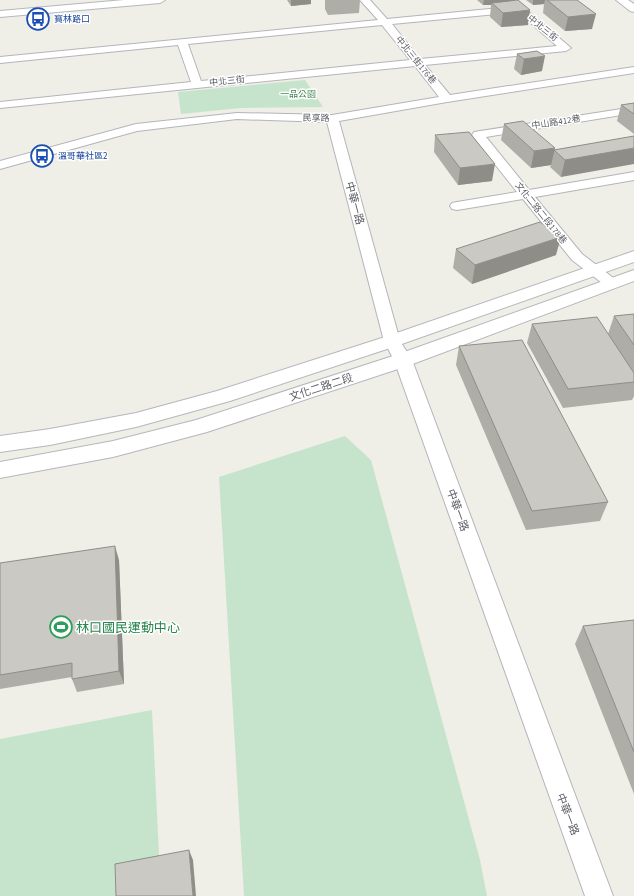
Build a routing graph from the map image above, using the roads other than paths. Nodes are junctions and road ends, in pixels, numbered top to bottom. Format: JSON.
{"nodes":[{"id":1,"x":75,"y":0,"type":"edge"},
{"id":2,"x":160,"y":0,"type":"edge"},
{"id":3,"x":365,"y":0,"type":"edge"},
{"id":4,"x":621,"y":0,"type":"edge"},
{"id":5,"x":0,"y":6,"type":"edge"},
{"id":6,"x":634,"y":10,"type":"edge"},
{"id":7,"x":0,"y":14,"type":"edge"},
{"id":8,"x":385,"y":22,"type":"junction"},
{"id":9,"x":182,"y":41,"type":"junction"},
{"id":10,"x":0,"y":60,"type":"edge"},
{"id":11,"x":418,"y":62,"type":"junction"},
{"id":12,"x":634,"y":70,"type":"edge"},
{"id":13,"x":197,"y":84,"type":"junction"},
{"id":14,"x":447,"y":99,"type":"junction"},
{"id":15,"x":0,"y":105,"type":"edge"},
{"id":16,"x":634,"y":110,"type":"edge"},
{"id":17,"x":332,"y":119,"type":"junction"},
{"id":18,"x":478,"y":135,"type":"joint"},
{"id":19,"x":0,"y":165,"type":"edge"},
{"id":20,"x":634,"y":176,"type":"edge"},
{"id":21,"x":527,"y":195,"type":"junction"},
{"id":22,"x":457,"y":206,"type":"dead end"},
{"id":23,"x":634,"y":256,"type":"edge"},
{"id":24,"x":593,"y":270,"type":"junction"},
{"id":25,"x":634,"y":275,"type":"edge"},
{"id":26,"x":611,"y":283,"type":"junction"},
{"id":27,"x":392,"y":341,"type":"junction"},
{"id":28,"x":403,"y":360,"type":"junction"},
{"id":29,"x":0,"y":444,"type":"edge"},
{"id":30,"x":0,"y":470,"type":"edge"},
{"id":31,"x":599,"y":896,"type":"edge"}],
"edges":[{"from":1,"to":5,"type":"street"},
{"from":2,"to":7,"type":"street"},
{"from":3,"to":8,"type":"street","name":"中北三街176巷"},
{"from":4,"to":6,"type":"street"},
{"from":8,"to":9,"type":"street","name":"中北三街"},
{"from":8,"to":11,"type":"street","name":"中北三街176巷"},
{"from":8,"to":11,"type":"street","name":"中北三街"},
{"from":9,"to":10,"type":"street","name":"中北三街"},
{"from":9,"to":13,"type":"street"},
{"from":11,"to":13,"type":"street","name":"中北三街"},
{"from":11,"to":14,"type":"street","name":"中北三街176巷"},
{"from":12,"to":14,"type":"street","name":"民享路"},
{"from":13,"to":15,"type":"street","name":"中北三街"},
{"from":14,"to":17,"type":"street","name":"民享路"},
{"from":16,"to":18,"type":"street","name":"中山路412巷"},
{"from":17,"to":19,"type":"street","name":"民享路"},
{"from":17,"to":27,"type":"street","name":"中華一路"},
{"from":18,"to":21,"type":"street","name":"文化二路二段178巷"},
{"from":20,"to":21,"type":"street"},
{"from":21,"to":22,"type":"street"},
{"from":21,"to":24,"type":"street","name":"文化二路二段178巷"},
{"from":23,"to":24,"type":"street","name":"文化二路二段"},
{"from":24,"to":26,"type":"street","name":"文化二路二段178巷"},
{"from":24,"to":27,"type":"street","name":"文化二路二段"},
{"from":25,"to":26,"type":"street","name":"文化二路二段"},
{"from":26,"to":28,"type":"street","name":"文化二路二段"},
{"from":27,"to":28,"type":"street","name":"中華一路"},
{"from":27,"to":29,"type":"street","name":"文化二路二段"},
{"from":28,"to":30,"type":"street","name":"文化二路二段"},
{"from":28,"to":31,"type":"street","name":"中華一路"}]}
